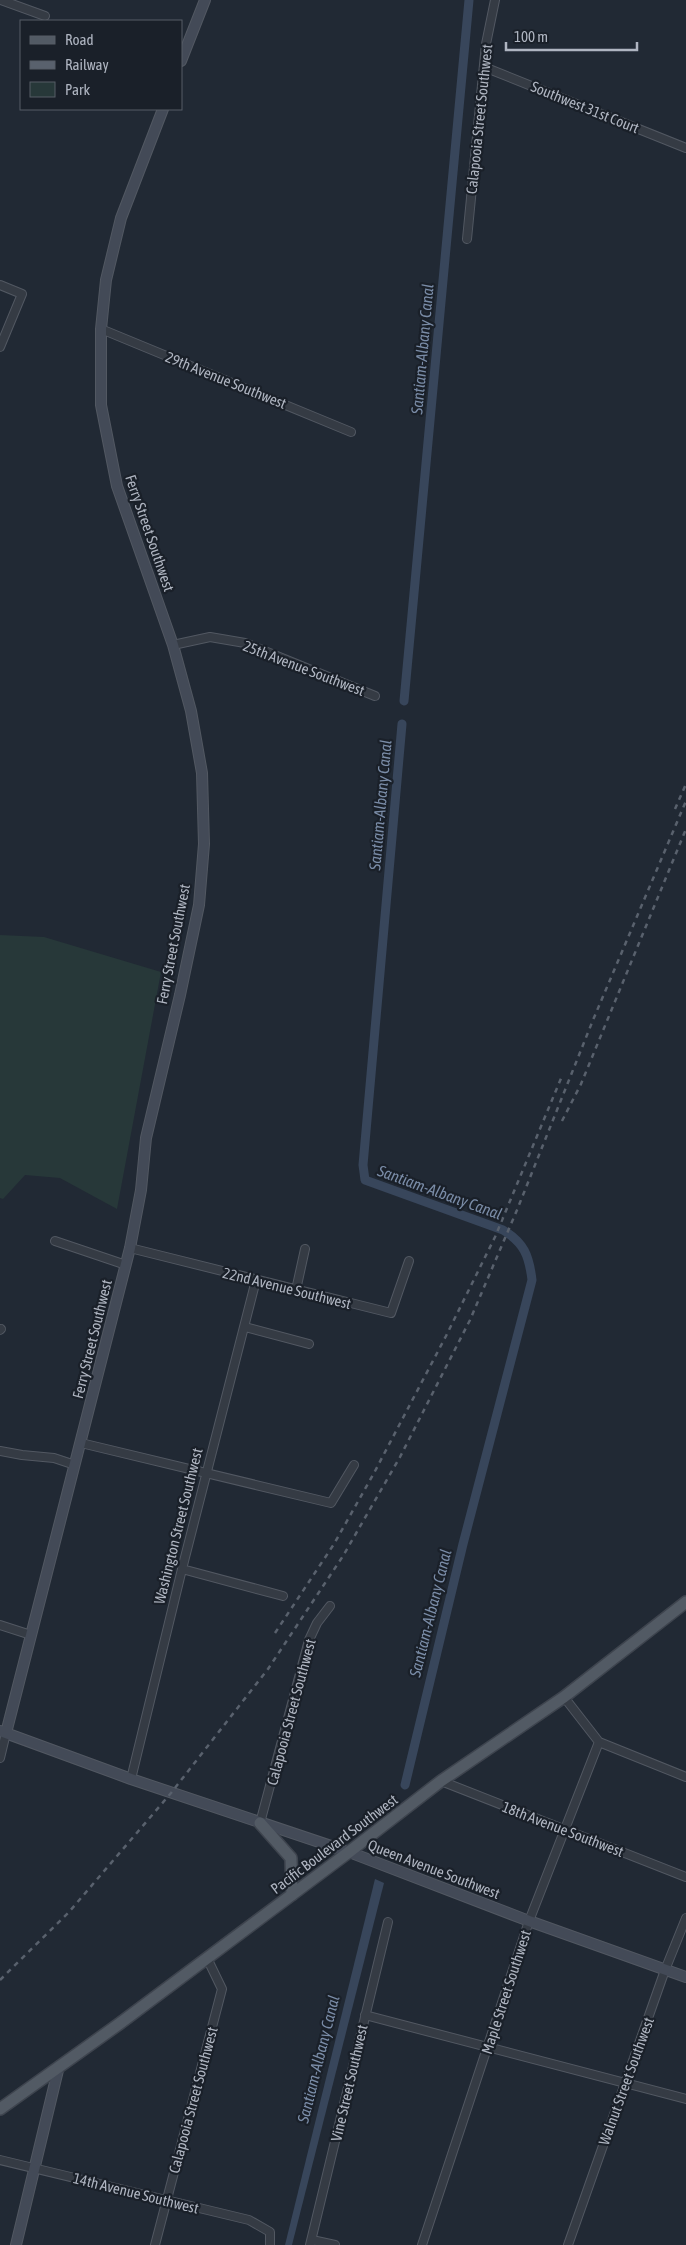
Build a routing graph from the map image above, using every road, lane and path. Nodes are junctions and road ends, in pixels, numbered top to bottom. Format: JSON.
{"nodes":[{"id":1,"x":2,"y":0,"type":"edge"},
{"id":2,"x":205,"y":0,"type":"edge"},
{"id":3,"x":495,"y":0,"type":"edge"},
{"id":4,"x":45,"y":16,"type":"dead end"},
{"id":5,"x":182,"y":59,"type":"edge"},
{"id":6,"x":484,"y":67,"type":"junction"},
{"id":7,"x":163,"y":110,"type":"edge"},
{"id":8,"x":686,"y":148,"type":"edge"},
{"id":9,"x":467,"y":239,"type":"dead end"},
{"id":10,"x":0,"y":285,"type":"edge"},
{"id":11,"x":101,"y":329,"type":"junction"},
{"id":12,"x":0,"y":347,"type":"edge"},
{"id":13,"x":351,"y":432,"type":"dead end"},
{"id":14,"x":173,"y":645,"type":"junction"},
{"id":15,"x":376,"y":696,"type":"dead end"},
{"id":16,"x":55,"y":1241,"type":"dead end"},
{"id":17,"x":130,"y":1248,"type":"junction"},
{"id":18,"x":305,"y":1249,"type":"dead end"},
{"id":19,"x":409,"y":1261,"type":"dead end"},
{"id":20,"x":126,"y":1265,"type":"junction"},
{"id":21,"x":256,"y":1280,"type":"junction"},
{"id":22,"x":296,"y":1290,"type":"junction"},
{"id":23,"x":245,"y":1327,"type":"junction"},
{"id":24,"x":309,"y":1344,"type":"dead end"},
{"id":25,"x":81,"y":1442,"type":"junction"},
{"id":26,"x":0,"y":1451,"type":"edge"},
{"id":27,"x":75,"y":1465,"type":"junction"},
{"id":28,"x":354,"y":1465,"type":"dead end"},
{"id":29,"x":207,"y":1473,"type":"junction"},
{"id":30,"x":182,"y":1569,"type":"junction"},
{"id":31,"x":283,"y":1596,"type":"dead end"},
{"id":32,"x":686,"y":1602,"type":"edge"},
{"id":33,"x":330,"y":1606,"type":"dead end"},
{"id":34,"x":0,"y":1625,"type":"edge"},
{"id":35,"x":31,"y":1635,"type":"junction"},
{"id":36,"x":564,"y":1698,"type":"junction"},
{"id":37,"x":3,"y":1732,"type":"edge"},
{"id":38,"x":599,"y":1742,"type":"junction"},
{"id":39,"x":0,"y":1758,"type":"edge"},
{"id":40,"x":686,"y":1777,"type":"edge"},
{"id":41,"x":131,"y":1779,"type":"junction"},
{"id":42,"x":441,"y":1781,"type":"junction"},
{"id":43,"x":260,"y":1823,"type":"junction"},
{"id":44,"x":564,"y":1830,"type":"junction"},
{"id":45,"x":349,"y":1852,"type":"junction"},
{"id":46,"x":686,"y":1877,"type":"edge"},
{"id":47,"x":292,"y":1895,"type":"junction"},
{"id":48,"x":686,"y":1918,"type":"edge"},
{"id":49,"x":529,"y":1921,"type":"junction"},
{"id":50,"x":388,"y":1922,"type":"dead end"},
{"id":51,"x":207,"y":1958,"type":"junction"},
{"id":52,"x":665,"y":1970,"type":"junction"},
{"id":53,"x":686,"y":1977,"type":"edge"},
{"id":54,"x":365,"y":2015,"type":"junction"},
{"id":55,"x":489,"y":2047,"type":"junction"},
{"id":56,"x":59,"y":2066,"type":"junction"},
{"id":57,"x":625,"y":2082,"type":"junction"},
{"id":58,"x":686,"y":2099,"type":"edge"},
{"id":59,"x":0,"y":2109,"type":"edge"},
{"id":60,"x":0,"y":2160,"type":"edge"},
{"id":61,"x":36,"y":2169,"type":"junction"},
{"id":62,"x":166,"y":2200,"type":"junction"},
{"id":63,"x":311,"y":2242,"type":"edge"},
{"id":64,"x":16,"y":2245,"type":"edge"},
{"id":65,"x":155,"y":2245,"type":"edge"},
{"id":66,"x":270,"y":2245,"type":"edge"},
{"id":67,"x":335,"y":2245,"type":"edge"},
{"id":68,"x":422,"y":2245,"type":"edge"},
{"id":69,"x":568,"y":2245,"type":"edge"}],
"edges":[{"from":1,"to":4,"type":"street"},
{"from":2,"to":5,"type":"street"},
{"from":3,"to":6,"type":"street","name":"Calapooia Street Southwest"},
{"from":6,"to":8,"type":"street","name":"Southwest 31st Court"},
{"from":6,"to":9,"type":"street","name":"Calapooia Street Southwest"},
{"from":7,"to":11,"type":"street","name":"Ferry Street Southwest"},
{"from":10,"to":12,"type":"street"},
{"from":11,"to":13,"type":"street","name":"29th Avenue Southwest"},
{"from":11,"to":14,"type":"street","name":"Ferry Street Southwest"},
{"from":14,"to":15,"type":"street","name":"25th Avenue Southwest"},
{"from":14,"to":17,"type":"street","name":"Ferry Street Southwest"},
{"from":16,"to":20,"type":"street"},
{"from":17,"to":20,"type":"street","name":"Ferry Street Southwest"},
{"from":17,"to":21,"type":"street","name":"22nd Avenue Southwest"},
{"from":18,"to":22,"type":"street"},
{"from":19,"to":22,"type":"street","name":"22nd Avenue Southwest"},
{"from":20,"to":25,"type":"street","name":"Ferry Street Southwest"},
{"from":21,"to":22,"type":"street","name":"22nd Avenue Southwest"},
{"from":21,"to":23,"type":"street","name":"Washington Street Southwest"},
{"from":23,"to":24,"type":"street"},
{"from":23,"to":29,"type":"street","name":"Washington Street Southwest"},
{"from":25,"to":27,"type":"street","name":"Ferry Street Southwest"},
{"from":25,"to":29,"type":"street"},
{"from":26,"to":27,"type":"street"},
{"from":27,"to":35,"type":"street","name":"Ferry Street Southwest"},
{"from":28,"to":29,"type":"street"},
{"from":29,"to":30,"type":"street","name":"Washington Street Southwest"},
{"from":30,"to":31,"type":"street"},
{"from":30,"to":41,"type":"street","name":"Washington Street Southwest"},
{"from":32,"to":36,"type":"main road","name":"Pacific Boulevard Southwest"},
{"from":33,"to":43,"type":"street","name":"Calapooia Street Southwest"},
{"from":34,"to":35,"type":"street"},
{"from":35,"to":37,"type":"street","name":"Ferry Street Southwest"},
{"from":36,"to":38,"type":"street"},
{"from":36,"to":42,"type":"main road","name":"Pacific Boulevard Southwest"},
{"from":37,"to":39,"type":"street","name":"Ferry Street Southwest"},
{"from":37,"to":41,"type":"street","name":"Queen Avenue Southwest"},
{"from":38,"to":40,"type":"street"},
{"from":38,"to":44,"type":"street","name":"Maple Street Southwest"},
{"from":41,"to":43,"type":"street","name":"Queen Avenue Southwest"},
{"from":42,"to":44,"type":"street","name":"18th Avenue Southwest"},
{"from":42,"to":45,"type":"main road","name":"Pacific Boulevard Southwest"},
{"from":43,"to":45,"type":"street","name":"Queen Avenue Southwest"},
{"from":43,"to":47,"type":"main road"},
{"from":44,"to":46,"type":"street","name":"18th Avenue Southwest"},
{"from":44,"to":49,"type":"street","name":"Maple Street Southwest"},
{"from":45,"to":47,"type":"main road","name":"Pacific Boulevard Southwest"},
{"from":45,"to":49,"type":"street","name":"Queen Avenue Southwest"},
{"from":47,"to":51,"type":"main road","name":"Pacific Boulevard Southwest"},
{"from":48,"to":52,"type":"street","name":"Walnut Street Southwest"},
{"from":49,"to":52,"type":"street","name":"Queen Avenue Southwest"},
{"from":49,"to":55,"type":"street","name":"Maple Street Southwest"},
{"from":50,"to":54,"type":"street","name":"Vine Street Southwest"},
{"from":51,"to":56,"type":"main road","name":"Pacific Boulevard Southwest"},
{"from":51,"to":62,"type":"street","name":"Calapooia Street Southwest"},
{"from":52,"to":53,"type":"street","name":"Queen Avenue Southwest"},
{"from":52,"to":57,"type":"street","name":"Walnut Street Southwest"},
{"from":54,"to":55,"type":"street"},
{"from":54,"to":63,"type":"street","name":"Vine Street Southwest"},
{"from":55,"to":57,"type":"street"},
{"from":55,"to":68,"type":"street","name":"Maple Street Southwest"},
{"from":56,"to":59,"type":"main road","name":"Pacific Boulevard Southwest"},
{"from":56,"to":61,"type":"street"},
{"from":57,"to":58,"type":"street"},
{"from":57,"to":69,"type":"street","name":"Walnut Street Southwest"},
{"from":60,"to":61,"type":"street","name":"14th Avenue Southwest"},
{"from":61,"to":62,"type":"street","name":"14th Avenue Southwest"},
{"from":61,"to":64,"type":"street"},
{"from":62,"to":65,"type":"street","name":"Calapooia Street Southwest"},
{"from":62,"to":66,"type":"street","name":"14th Avenue Southwest"},
{"from":63,"to":67,"type":"street"}]}
